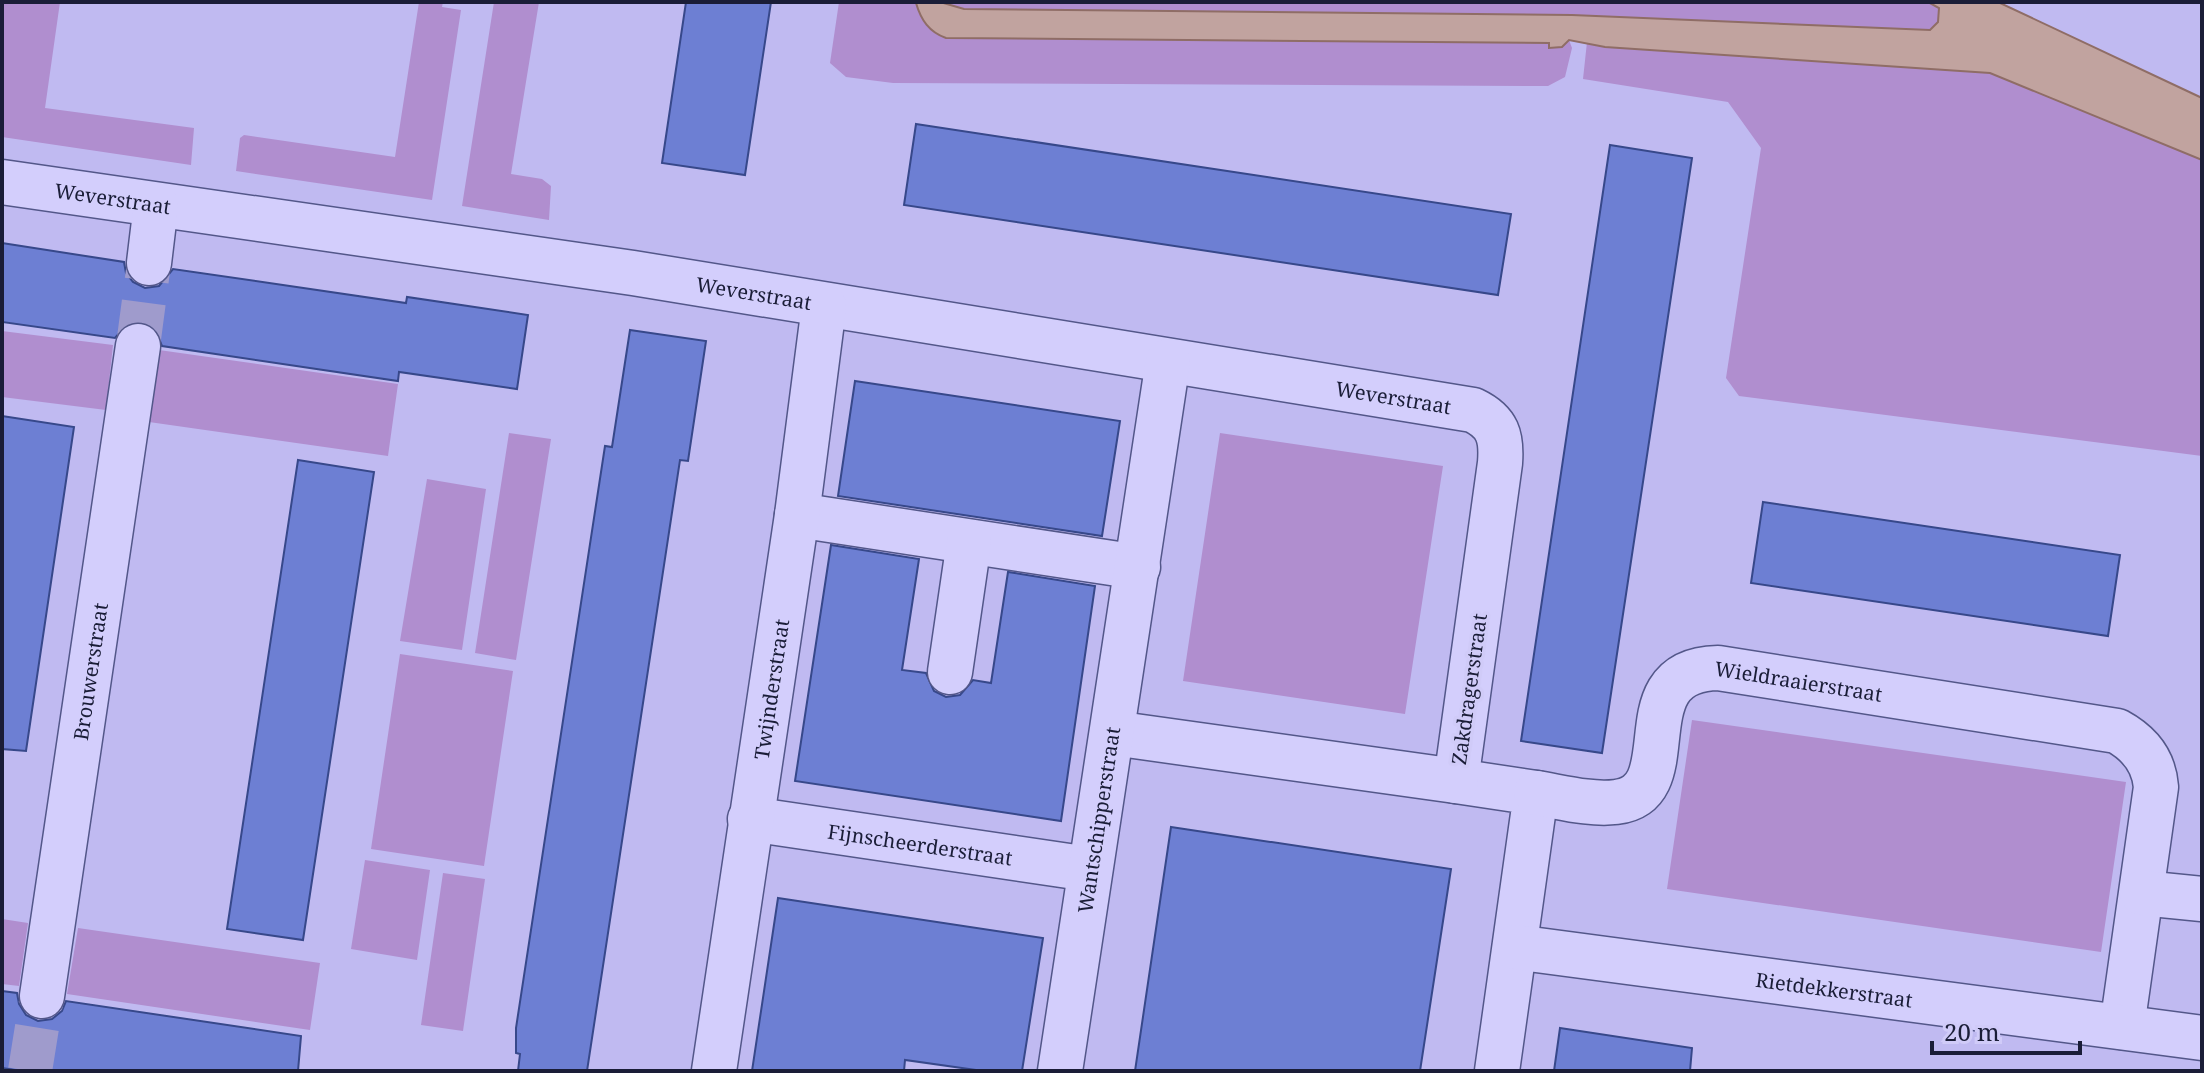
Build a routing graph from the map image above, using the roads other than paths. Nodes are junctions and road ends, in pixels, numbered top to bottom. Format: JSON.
{"nodes":[{"id":1,"x":2,"y":182,"type":"edge"},
{"id":2,"x":156,"y":205,"type":"junction"},
{"id":3,"x":149,"y":263,"type":"tunnel mouth"},
{"id":4,"x":824,"y":306,"type":"junction"},
{"id":5,"x":138,"y":346,"type":"tunnel mouth"},
{"id":6,"x":1168,"y":361,"type":"junction"},
{"id":7,"x":1497,"y":430,"type":"joint"},
{"id":8,"x":797,"y":515,"type":"junction"},
{"id":9,"x":969,"y":542,"type":"junction"},
{"id":10,"x":1138,"y":567,"type":"junction"},
{"id":11,"x":950,"y":672,"type":"dead end"},
{"id":12,"x":1113,"y":733,"type":"junction"},
{"id":13,"x":1456,"y":781,"type":"junction"},
{"id":14,"x":1536,"y":793,"type":"junction"},
{"id":15,"x":750,"y":819,"type":"junction"},
{"id":16,"x":1089,"y":869,"type":"junction"},
{"id":17,"x":2142,"y":893,"type":"junction"},
{"id":18,"x":2202,"y":899,"type":"edge"},
{"id":19,"x":1515,"y":947,"type":"junction"},
{"id":20,"x":42,"y":996,"type":"tunnel mouth"},
{"id":21,"x":2122,"y":1027,"type":"junction"},
{"id":22,"x":2202,"y":1038,"type":"edge"},
{"id":23,"x":2202,"y":1044,"type":"edge"},
{"id":24,"x":714,"y":1071,"type":"edge"},
{"id":25,"x":1060,"y":1071,"type":"edge"},
{"id":26,"x":1497,"y":1071,"type":"edge"},
{"id":27,"x":2198,"y":1071,"type":"edge"}],
"edges":[{"from":1,"to":2,"type":"street","name":"Weverstraat"},
{"from":2,"to":3,"type":"street"},
{"from":2,"to":4,"type":"street","name":"Weverstraat"},
{"from":4,"to":6,"type":"street","name":"Weverstraat"},
{"from":4,"to":8,"type":"street","name":"Twijnderstraat"},
{"from":5,"to":20,"type":"street","name":"Brouwerstraat"},
{"from":6,"to":7,"type":"street","name":"Weverstraat"},
{"from":6,"to":10,"type":"street","name":"Wantschipperstraat"},
{"from":7,"to":13,"type":"street","name":"Zakdragerstraat"},
{"from":8,"to":9,"type":"street"},
{"from":8,"to":15,"type":"street","name":"Twijnderstraat"},
{"from":9,"to":10,"type":"street"},
{"from":9,"to":11,"type":"street"},
{"from":10,"to":12,"type":"street","name":"Wantschipperstraat"},
{"from":12,"to":13,"type":"street"},
{"from":12,"to":16,"type":"street","name":"Wantschipperstraat"},
{"from":13,"to":14,"type":"street","name":"Zakdragerstraat"},
{"from":14,"to":17,"type":"street","name":"Wieldraaierstraat"},
{"from":14,"to":19,"type":"street"},
{"from":15,"to":16,"type":"street","name":"Fijnscheerderstraat"},
{"from":15,"to":24,"type":"street","name":"Twijnderstraat"},
{"from":16,"to":25,"type":"street","name":"Wantschipperstraat"},
{"from":17,"to":18,"type":"street"},
{"from":17,"to":21,"type":"street"},
{"from":19,"to":21,"type":"street","name":"Rietdekkerstraat"},
{"from":19,"to":26,"type":"street"},
{"from":21,"to":22,"type":"street","name":"Rietdekkerstraat"},
{"from":23,"to":27,"type":"street"}]}
